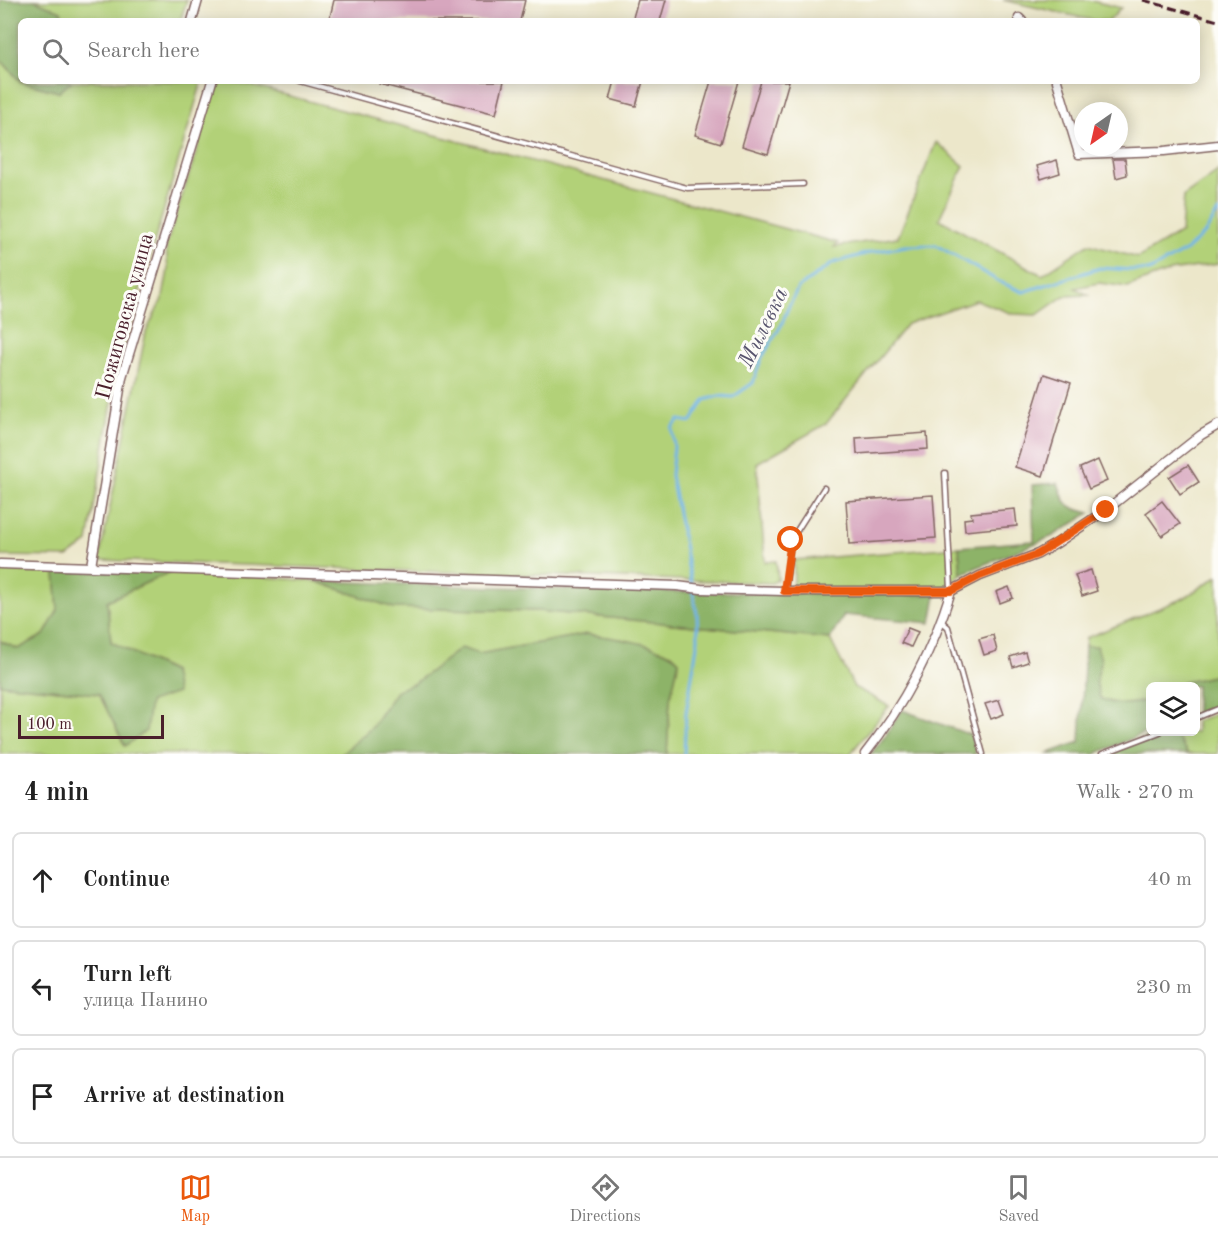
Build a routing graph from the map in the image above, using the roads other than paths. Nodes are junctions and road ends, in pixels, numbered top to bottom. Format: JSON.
{"nodes":[{"id":1,"x":198,"y":0,"type":"edge"},
{"id":2,"x":193,"y":18,"type":"edge"},
{"id":3,"x":211,"y":84,"type":"edge"},
{"id":4,"x":311,"y":84,"type":"edge"},
{"id":5,"x":1058,"y":84,"type":"edge"},
{"id":6,"x":1218,"y":145,"type":"edge"},
{"id":7,"x":803,"y":184,"type":"dead end"},
{"id":8,"x":1218,"y":425,"type":"edge"},
{"id":9,"x":945,"y":473,"type":"dead end"},
{"id":10,"x":824,"y":488,"type":"dead end"},
{"id":11,"x":0,"y":564,"type":"edge"},
{"id":12,"x":91,"y":566,"type":"junction"},
{"id":13,"x":784,"y":591,"type":"junction"},
{"id":14,"x":951,"y":591,"type":"junction"},
{"id":15,"x":942,"y":621,"type":"junction"},
{"id":16,"x":1218,"y":709,"type":"edge"},
{"id":17,"x":1200,"y":716,"type":"edge"},
{"id":18,"x":1149,"y":736,"type":"edge"},
{"id":19,"x":865,"y":754,"type":"edge"},
{"id":20,"x":983,"y":754,"type":"edge"},
{"id":21,"x":1102,"y":754,"type":"edge"}],
"edges":[{"from":1,"to":2,"type":"street"},
{"from":3,"to":12,"type":"street","name":"Пожиговска улица"},
{"from":4,"to":7,"type":"lane"},
{"from":5,"to":6,"type":"street"},
{"from":8,"to":14,"type":"street"},
{"from":9,"to":14,"type":"lane"},
{"from":10,"to":13,"type":"lane"},
{"from":11,"to":12,"type":"street"},
{"from":12,"to":13,"type":"street"},
{"from":13,"to":14,"type":"street"},
{"from":14,"to":15,"type":"street"},
{"from":15,"to":19,"type":"street"},
{"from":15,"to":20,"type":"lane"},
{"from":16,"to":17,"type":"lane"},
{"from":18,"to":21,"type":"lane"}]}
